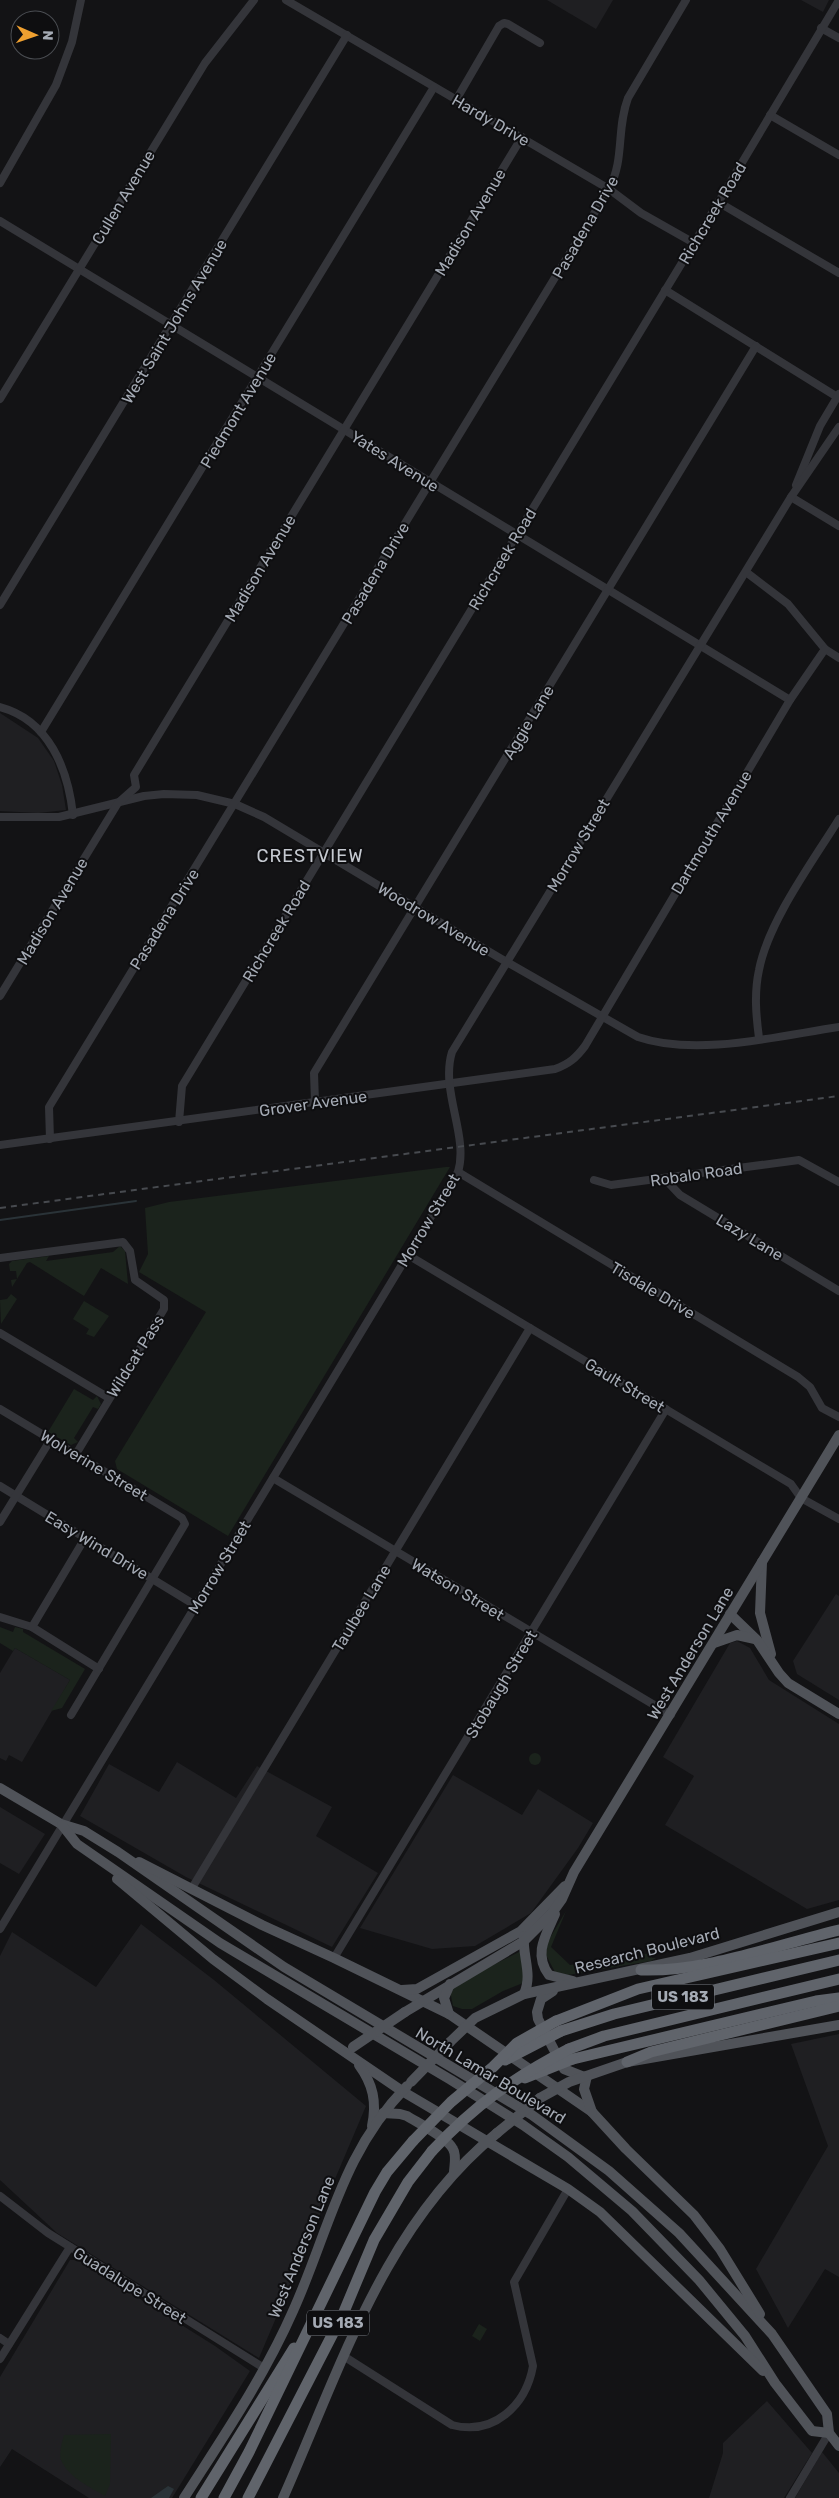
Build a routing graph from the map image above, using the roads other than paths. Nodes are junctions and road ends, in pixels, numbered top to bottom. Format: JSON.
{"nodes":[{"id":1,"x":82,"y":0,"type":"edge"},
{"id":2,"x":254,"y":0,"type":"edge"},
{"id":3,"x":286,"y":0,"type":"edge"},
{"id":4,"x":686,"y":0,"type":"edge"},
{"id":5,"x":838,"y":0,"type":"edge"},
{"id":6,"x":822,"y":28,"type":"junction"},
{"id":7,"x":347,"y":36,"type":"junction"},
{"id":8,"x":839,"y":38,"type":"edge"},
{"id":9,"x":540,"y":43,"type":"dead end"},
{"id":10,"x":434,"y":87,"type":"junction"},
{"id":11,"x":456,"y":100,"type":"junction"},
{"id":12,"x":770,"y":115,"type":"junction"},
{"id":13,"x":522,"y":137,"type":"junction"},
{"id":14,"x":839,"y":155,"type":"edge"},
{"id":15,"x":0,"y":183,"type":"edge"},
{"id":16,"x":609,"y":189,"type":"junction"},
{"id":17,"x":718,"y":202,"type":"junction"},
{"id":18,"x":0,"y":221,"type":"edge"},
{"id":19,"x":694,"y":243,"type":"junction"},
{"id":20,"x":79,"y":269,"type":"junction"},
{"id":21,"x":839,"y":273,"type":"edge"},
{"id":22,"x":665,"y":290,"type":"junction"},
{"id":23,"x":172,"y":325,"type":"junction"},
{"id":24,"x":756,"y":346,"type":"junction"},
{"id":25,"x":258,"y":377,"type":"junction"},
{"id":26,"x":838,"y":396,"type":"edge"},
{"id":27,"x":0,"y":399,"type":"edge"},
{"id":28,"x":839,"y":427,"type":"edge"},
{"id":29,"x":344,"y":430,"type":"junction"},
{"id":30,"x":430,"y":483,"type":"junction"},
{"id":31,"x":791,"y":497,"type":"junction"},
{"id":32,"x":839,"y":526,"type":"edge"},
{"id":33,"x":517,"y":535,"type":"junction"},
{"id":34,"x":746,"y":572,"type":"junction"},
{"id":35,"x":609,"y":591,"type":"junction"},
{"id":36,"x":0,"y":605,"type":"edge"},
{"id":37,"x":699,"y":646,"type":"junction"},
{"id":38,"x":825,"y":649,"type":"junction"},
{"id":39,"x":839,"y":658,"type":"edge"},
{"id":40,"x":790,"y":700,"type":"junction"},
{"id":41,"x":2,"y":706,"type":"edge"},
{"id":42,"x":41,"y":732,"type":"junction"},
{"id":43,"x":118,"y":803,"type":"junction"},
{"id":44,"x":235,"y":804,"type":"junction"},
{"id":45,"x":73,"y":814,"type":"junction"},
{"id":46,"x":0,"y":817,"type":"edge"},
{"id":47,"x":839,"y":819,"type":"edge"},
{"id":48,"x":324,"y":853,"type":"junction"},
{"id":49,"x":416,"y":907,"type":"junction"},
{"id":50,"x":507,"y":962,"type":"junction"},
{"id":51,"x":0,"y":996,"type":"edge"},
{"id":52,"x":600,"y":1017,"type":"junction"},
{"id":53,"x":839,"y":1028,"type":"edge"},
{"id":54,"x":759,"y":1038,"type":"junction"},
{"id":55,"x":449,"y":1084,"type":"junction"},
{"id":56,"x":315,"y":1102,"type":"junction"},
{"id":57,"x":179,"y":1122,"type":"junction"},
{"id":58,"x":50,"y":1139,"type":"junction"},
{"id":59,"x":0,"y":1145,"type":"edge"},
{"id":60,"x":458,"y":1172,"type":"junction"},
{"id":61,"x":664,"y":1178,"type":"junction"},
{"id":62,"x":594,"y":1180,"type":"dead end"},
{"id":63,"x":839,"y":1182,"type":"edge"},
{"id":64,"x":408,"y":1255,"type":"junction"},
{"id":65,"x":0,"y":1258,"type":"edge"},
{"id":66,"x":839,"y":1292,"type":"edge"},
{"id":67,"x":530,"y":1328,"type":"junction"},
{"id":68,"x":0,"y":1334,"type":"edge"},
{"id":69,"x":109,"y":1398,"type":"junction"},
{"id":70,"x":0,"y":1409,"type":"edge"},
{"id":71,"x":666,"y":1409,"type":"junction"},
{"id":72,"x":839,"y":1417,"type":"edge"},
{"id":73,"x":839,"y":1435,"type":"edge"},
{"id":74,"x":51,"y":1439,"type":"junction"},
{"id":75,"x":76,"y":1454,"type":"junction"},
{"id":76,"x":272,"y":1478,"type":"junction"},
{"id":77,"x":0,"y":1486,"type":"edge"},
{"id":78,"x":16,"y":1495,"type":"junction"},
{"id":79,"x":801,"y":1498,"type":"junction"},
{"id":80,"x":839,"y":1519,"type":"edge"},
{"id":81,"x":0,"y":1522,"type":"edge"},
{"id":82,"x":86,"y":1538,"type":"junction"},
{"id":83,"x":395,"y":1552,"type":"junction"},
{"id":84,"x":762,"y":1561,"type":"junction"},
{"id":85,"x":153,"y":1579,"type":"junction"},
{"id":86,"x":195,"y":1604,"type":"junction"},
{"id":87,"x":730,"y":1614,"type":"junction"},
{"id":88,"x":0,"y":1617,"type":"edge"},
{"id":89,"x":32,"y":1627,"type":"junction"},
{"id":90,"x":532,"y":1633,"type":"junction"},
{"id":91,"x":757,"y":1640,"type":"junction"},
{"id":92,"x":713,"y":1644,"type":"junction"},
{"id":93,"x":773,"y":1662,"type":"junction"},
{"id":94,"x":99,"y":1669,"type":"junction"},
{"id":95,"x":839,"y":1714,"type":"edge"},
{"id":96,"x":71,"y":1715,"type":"dead end"},
{"id":97,"x":671,"y":1715,"type":"junction"},
{"id":98,"x":0,"y":1788,"type":"edge"},
{"id":99,"x":62,"y":1824,"type":"junction"},
{"id":100,"x":118,"y":1852,"type":"junction"},
{"id":101,"x":97,"y":1858,"type":"junction"},
{"id":102,"x":566,"y":1886,"type":"junction"},
{"id":103,"x":192,"y":1888,"type":"junction"},
{"id":104,"x":562,"y":1900,"type":"junction"},
{"id":105,"x":839,"y":1912,"type":"edge"},
{"id":106,"x":3,"y":1917,"type":"edge"},
{"id":107,"x":530,"y":1924,"type":"junction"},
{"id":108,"x":0,"y":1929,"type":"edge"},
{"id":109,"x":833,"y":1931,"type":"edge"},
{"id":110,"x":524,"y":1941,"type":"junction"},
{"id":111,"x":839,"y":1943,"type":"edge"},
{"id":112,"x":334,"y":1958,"type":"junction"},
{"id":113,"x":839,"y":1960,"type":"edge"},
{"id":114,"x":641,"y":1970,"type":"junction"},
{"id":115,"x":839,"y":1979,"type":"edge"},
{"id":116,"x":584,"y":1981,"type":"junction"},
{"id":117,"x":451,"y":1983,"type":"junction"},
{"id":118,"x":563,"y":1986,"type":"junction"},
{"id":119,"x":398,"y":1990,"type":"junction"},
{"id":120,"x":524,"y":1994,"type":"junction"},
{"id":121,"x":839,"y":1998,"type":"edge"},
{"id":122,"x":421,"y":2001,"type":"junction"},
{"id":123,"x":839,"y":2006,"type":"edge"},
{"id":124,"x":404,"y":2012,"type":"junction"},
{"id":125,"x":449,"y":2014,"type":"junction"},
{"id":126,"x":467,"y":2025,"type":"junction"},
{"id":127,"x":839,"y":2025,"type":"edge"},
{"id":128,"x":559,"y":2026,"type":"junction"},
{"id":129,"x":342,"y":2051,"type":"junction"},
{"id":130,"x":571,"y":2054,"type":"junction"},
{"id":131,"x":356,"y":2060,"type":"junction"},
{"id":132,"x":627,"y":2062,"type":"junction"},
{"id":133,"x":585,"y":2076,"type":"junction"},
{"id":134,"x":558,"y":2087,"type":"junction"},
{"id":135,"x":402,"y":2091,"type":"junction"},
{"id":136,"x":592,"y":2112,"type":"junction"},
{"id":137,"x":383,"y":2113,"type":"junction"},
{"id":138,"x":372,"y":2128,"type":"junction"},
{"id":139,"x":486,"y":2142,"type":"junction"},
{"id":140,"x":454,"y":2173,"type":"junction"},
{"id":141,"x":568,"y":2189,"type":"junction"},
{"id":142,"x":0,"y":2196,"type":"edge"},
{"id":143,"x":70,"y":2247,"type":"junction"},
{"id":144,"x":316,"y":2315,"type":"junction"},
{"id":145,"x":772,"y":2334,"type":"junction"},
{"id":146,"x":0,"y":2338,"type":"edge"},
{"id":147,"x":9,"y":2344,"type":"junction"},
{"id":148,"x":344,"y":2357,"type":"junction"},
{"id":149,"x":0,"y":2360,"type":"edge"},
{"id":150,"x":264,"y":2368,"type":"junction"},
{"id":151,"x":775,"y":2383,"type":"junction"},
{"id":152,"x":829,"y":2433,"type":"junction"},
{"id":153,"x":839,"y":2446,"type":"edge"},
{"id":154,"x":184,"y":2498,"type":"edge"},
{"id":155,"x":201,"y":2498,"type":"edge"},
{"id":156,"x":224,"y":2498,"type":"edge"},
{"id":157,"x":248,"y":2498,"type":"edge"},
{"id":158,"x":283,"y":2498,"type":"edge"},
{"id":159,"x":790,"y":2498,"type":"edge"}],
"edges":[{"from":1,"to":15,"type":"street"},
{"from":2,"to":20,"type":"street","name":"Cullen Avenue"},
{"from":3,"to":7,"type":"street","name":"Hardy Drive"},
{"from":4,"to":16,"type":"street","name":"Pasadena Drive"},
{"from":5,"to":6,"type":"street","name":"Richcreek Road"},
{"from":6,"to":8,"type":"street"},
{"from":6,"to":12,"type":"street","name":"Richcreek Road"},
{"from":7,"to":10,"type":"street","name":"Hardy Drive"},
{"from":7,"to":23,"type":"street","name":"West Saint Johns Avenue"},
{"from":9,"to":11,"type":"street"},
{"from":10,"to":11,"type":"street","name":"Hardy Drive"},
{"from":10,"to":25,"type":"street","name":"Piedmont Avenue"},
{"from":11,"to":13,"type":"street","name":"Hardy Drive"},
{"from":12,"to":14,"type":"street"},
{"from":12,"to":17,"type":"street","name":"Richcreek Road"},
{"from":13,"to":16,"type":"street","name":"Hardy Drive"},
{"from":13,"to":29,"type":"street","name":"Madison Avenue"},
{"from":16,"to":19,"type":"street","name":"Hardy Drive"},
{"from":16,"to":30,"type":"street","name":"Pasadena Drive"},
{"from":17,"to":19,"type":"street","name":"Richcreek Road"},
{"from":17,"to":21,"type":"street"},
{"from":18,"to":20,"type":"street","name":"Yates Avenue"},
{"from":19,"to":22,"type":"street","name":"Richcreek Road"},
{"from":20,"to":23,"type":"street","name":"Yates Avenue"},
{"from":20,"to":27,"type":"street","name":"Cullen Avenue"},
{"from":22,"to":24,"type":"street"},
{"from":22,"to":33,"type":"street","name":"Richcreek Road"},
{"from":23,"to":25,"type":"street","name":"Yates Avenue"},
{"from":23,"to":36,"type":"street","name":"West Saint Johns Avenue"},
{"from":24,"to":26,"type":"street"},
{"from":24,"to":35,"type":"street","name":"Aggie Lane"},
{"from":25,"to":29,"type":"street","name":"Yates Avenue"},
{"from":25,"to":42,"type":"street","name":"Piedmont Avenue"},
{"from":26,"to":31,"type":"street","name":"Morrow Street"},
{"from":28,"to":31,"type":"street","name":"Morrow Street"},
{"from":29,"to":30,"type":"street","name":"Yates Avenue"},
{"from":29,"to":43,"type":"street","name":"Madison Avenue"},
{"from":30,"to":33,"type":"street","name":"Yates Avenue"},
{"from":30,"to":44,"type":"street","name":"Pasadena Drive"},
{"from":31,"to":32,"type":"street"},
{"from":31,"to":34,"type":"street","name":"Morrow Street"},
{"from":33,"to":35,"type":"street","name":"Yates Avenue"},
{"from":33,"to":48,"type":"street","name":"Richcreek Road"},
{"from":34,"to":37,"type":"street","name":"Morrow Street"},
{"from":34,"to":38,"type":"street"},
{"from":35,"to":37,"type":"street","name":"Yates Avenue"},
{"from":35,"to":49,"type":"street","name":"Aggie Lane"},
{"from":37,"to":40,"type":"street","name":"Yates Avenue"},
{"from":37,"to":50,"type":"street","name":"Morrow Street"},
{"from":38,"to":39,"type":"street"},
{"from":38,"to":40,"type":"street","name":"Dartmouth Avenue"},
{"from":40,"to":52,"type":"street","name":"Dartmouth Avenue"},
{"from":41,"to":42,"type":"street"},
{"from":42,"to":45,"type":"street"},
{"from":43,"to":44,"type":"street","name":"Woodrow Avenue"},
{"from":43,"to":45,"type":"street","name":"Woodrow Avenue"},
{"from":43,"to":51,"type":"street","name":"Madison Avenue"},
{"from":44,"to":48,"type":"street","name":"Woodrow Avenue"},
{"from":44,"to":58,"type":"street","name":"Pasadena Drive"},
{"from":45,"to":46,"type":"street","name":"Woodrow Avenue"},
{"from":47,"to":54,"type":"street"},
{"from":48,"to":49,"type":"street","name":"Woodrow Avenue"},
{"from":48,"to":57,"type":"street","name":"Richcreek Road"},
{"from":49,"to":50,"type":"street","name":"Woodrow Avenue"},
{"from":49,"to":56,"type":"street","name":"Aggie Lane"},
{"from":50,"to":52,"type":"street","name":"Woodrow Avenue"},
{"from":50,"to":55,"type":"street","name":"Morrow Street"},
{"from":52,"to":54,"type":"street","name":"Woodrow Avenue"},
{"from":52,"to":55,"type":"street","name":"Grover Avenue"},
{"from":53,"to":54,"type":"street","name":"Woodrow Avenue"},
{"from":55,"to":56,"type":"street","name":"Grover Avenue"},
{"from":55,"to":60,"type":"street","name":"Morrow Street"},
{"from":56,"to":57,"type":"street","name":"Grover Avenue"},
{"from":57,"to":58,"type":"street","name":"Grover Avenue"},
{"from":58,"to":59,"type":"street","name":"Grover Avenue"},
{"from":60,"to":64,"type":"street","name":"Morrow Street"},
{"from":60,"to":72,"type":"street","name":"Tisdale Drive"},
{"from":61,"to":62,"type":"street","name":"Robalo Road"},
{"from":61,"to":63,"type":"street","name":"Robalo Road"},
{"from":61,"to":66,"type":"street","name":"Lazy Lane"},
{"from":64,"to":67,"type":"street","name":"Gault Street"},
{"from":64,"to":76,"type":"street","name":"Morrow Street"},
{"from":65,"to":69,"type":"street","name":"Wildcat Pass"},
{"from":67,"to":71,"type":"street","name":"Gault Street"},
{"from":67,"to":83,"type":"street","name":"Taulbee Lane"},
{"from":68,"to":69,"type":"street"},
{"from":69,"to":75,"type":"street","name":"Wildcat Pass"},
{"from":70,"to":74,"type":"street","name":"Wolverine Street"},
{"from":71,"to":79,"type":"street","name":"Gault Street"},
{"from":71,"to":90,"type":"street","name":"Stobaugh Street"},
{"from":73,"to":79,"type":"main road","name":"West Anderson Lane"},
{"from":74,"to":75,"type":"street","name":"Wolverine Street"},
{"from":74,"to":78,"type":"street"},
{"from":75,"to":85,"type":"street","name":"Wolverine Street"},
{"from":76,"to":83,"type":"street","name":"Watson Street"},
{"from":76,"to":86,"type":"street","name":"Morrow Street"},
{"from":77,"to":78,"type":"street","name":"Easy Wind Drive"},
{"from":78,"to":81,"type":"street"},
{"from":78,"to":82,"type":"street","name":"Easy Wind Drive"},
{"from":79,"to":80,"type":"street","name":"Gault Street"},
{"from":79,"to":84,"type":"main road","name":"West Anderson Lane"},
{"from":82,"to":85,"type":"street","name":"Easy Wind Drive"},
{"from":82,"to":89,"type":"street"},
{"from":83,"to":90,"type":"street","name":"Watson Street"},
{"from":83,"to":103,"type":"street","name":"Taulbee Lane"},
{"from":84,"to":87,"type":"main road","name":"West Anderson Lane"},
{"from":84,"to":93,"type":"main road"},
{"from":85,"to":86,"type":"street","name":"Easy Wind Drive"},
{"from":85,"to":94,"type":"street"},
{"from":86,"to":99,"type":"street","name":"Morrow Street"},
{"from":87,"to":91,"type":"main road"},
{"from":87,"to":92,"type":"main road","name":"West Anderson Lane"},
{"from":88,"to":89,"type":"street"},
{"from":89,"to":94,"type":"street"},
{"from":90,"to":97,"type":"street","name":"Watson Street"},
{"from":90,"to":112,"type":"street","name":"Stobaugh Street"},
{"from":91,"to":92,"type":"main road"},
{"from":91,"to":93,"type":"main road"},
{"from":92,"to":97,"type":"main road","name":"West Anderson Lane"},
{"from":93,"to":95,"type":"main road"},
{"from":94,"to":96,"type":"street"},
{"from":97,"to":102,"type":"main road","name":"West Anderson Lane"},
{"from":98,"to":99,"type":"main road","name":"North Lamar Boulevard"},
{"from":99,"to":100,"type":"main road","name":"North Lamar Boulevard"},
{"from":99,"to":101,"type":"main road","name":"North Lamar Boulevard"},
{"from":99,"to":106,"type":"street","name":"Morrow Street"},
{"from":100,"to":103,"type":"main road"},
{"from":100,"to":145,"type":"main road","name":"North Lamar Boulevard"},
{"from":101,"to":129,"type":"main road"},
{"from":101,"to":151,"type":"main road","name":"North Lamar Boulevard"},
{"from":102,"to":104,"type":"main road","name":"West Anderson Lane"},
{"from":102,"to":107,"type":"main road","name":"West Anderson Lane"},
{"from":103,"to":112,"type":"main road"},
{"from":104,"to":110,"type":"main road","name":"West Anderson Lane"},
{"from":104,"to":116,"type":"main road"},
{"from":105,"to":114,"type":"main road","name":"Research Boulevard"},
{"from":106,"to":108,"type":"street","name":"Morrow Street"},
{"from":107,"to":110,"type":"main road"},
{"from":107,"to":119,"type":"main road"},
{"from":109,"to":114,"type":"highway"},
{"from":110,"to":117,"type":"main road","name":"West Anderson Lane"},
{"from":110,"to":120,"type":"main road"},
{"from":111,"to":128,"type":"highway"},
{"from":112,"to":119,"type":"main road"},
{"from":113,"to":128,"type":"highway","number":"US 183"},
{"from":114,"to":116,"type":"main road","name":"Research Boulevard"},
{"from":115,"to":130,"type":"highway","number":"US 183"},
{"from":116,"to":118,"type":"main road","name":"Research Boulevard"},
{"from":117,"to":122,"type":"main road","name":"West Anderson Lane"},
{"from":117,"to":125,"type":"main road"},
{"from":118,"to":120,"type":"main road","name":"Research Boulevard"},
{"from":118,"to":133,"type":"main road"},
{"from":119,"to":122,"type":"main road"},
{"from":119,"to":124,"type":"main road"},
{"from":120,"to":126,"type":"main road","name":"Research Boulevard"},
{"from":121,"to":130,"type":"highway"},
{"from":122,"to":124,"type":"main road","name":"West Anderson Lane"},
{"from":122,"to":125,"type":"main road"},
{"from":123,"to":132,"type":"highway"},
{"from":124,"to":129,"type":"main road","name":"West Anderson Lane","bridge":true},
{"from":125,"to":126,"type":"main road"},
{"from":126,"to":134,"type":"main road"},
{"from":126,"to":135,"type":"main road","name":"West Anderson Lane","bridge":true},
{"from":127,"to":132,"type":"main road"},
{"from":128,"to":144,"type":"highway","number":"US 183","bridge":true},
{"from":129,"to":131,"type":"main road"},
{"from":130,"to":157,"type":"highway","number":"US 183","bridge":true},
{"from":131,"to":135,"type":"main road"},
{"from":131,"to":138,"type":"main road"},
{"from":132,"to":133,"type":"main road"},
{"from":133,"to":134,"type":"main road"},
{"from":133,"to":136,"type":"main road"},
{"from":134,"to":136,"type":"main road"},
{"from":134,"to":139,"type":"main road","bridge":true},
{"from":135,"to":137,"type":"main road","name":"West Anderson Lane"},
{"from":135,"to":139,"type":"main road"},
{"from":136,"to":145,"type":"main road"},
{"from":137,"to":138,"type":"main road","name":"West Anderson Lane"},
{"from":137,"to":140,"type":"main road"},
{"from":138,"to":150,"type":"main road","name":"West Anderson Lane"},
{"from":139,"to":140,"type":"main road"},
{"from":139,"to":141,"type":"main road"},
{"from":140,"to":148,"type":"main road"},
{"from":141,"to":148,"type":"street"},
{"from":141,"to":151,"type":"main road"},
{"from":142,"to":143,"type":"street","name":"Guadalupe Street"},
{"from":143,"to":147,"type":"street"},
{"from":143,"to":150,"type":"street","name":"Guadalupe Street"},
{"from":144,"to":155,"type":"highway"},
{"from":144,"to":156,"type":"highway","number":"US 183"},
{"from":145,"to":152,"type":"main road","name":"North Lamar Boulevard"},
{"from":146,"to":147,"type":"street"},
{"from":147,"to":149,"type":"street"},
{"from":148,"to":158,"type":"main road"},
{"from":150,"to":154,"type":"main road","name":"West Anderson Lane"},
{"from":151,"to":152,"type":"main road","name":"North Lamar Boulevard"},
{"from":152,"to":153,"type":"main road","name":"North Lamar Boulevard"},
{"from":152,"to":159,"type":"street"}]}
